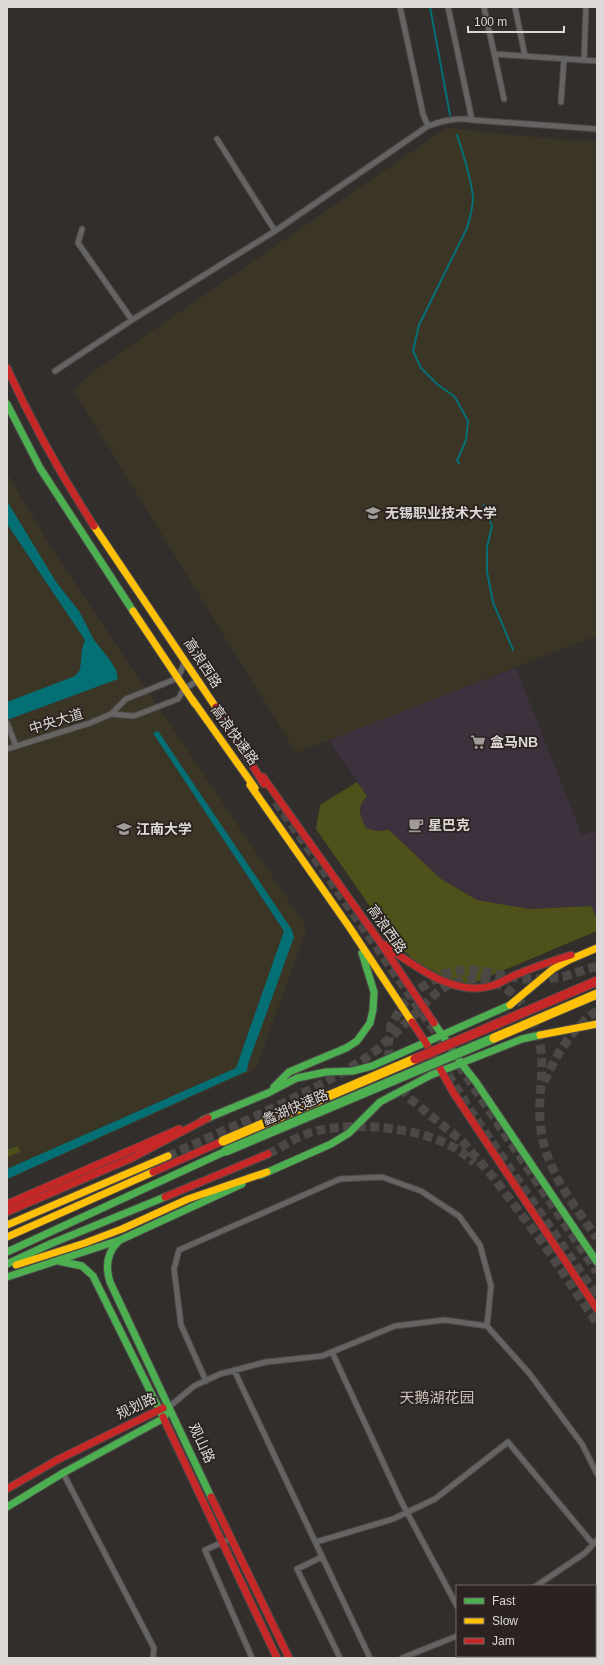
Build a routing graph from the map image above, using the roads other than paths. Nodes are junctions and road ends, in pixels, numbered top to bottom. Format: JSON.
{"nodes":[{"id":1,"x":400,"y":7,"type":"edge"},
{"id":2,"x":448,"y":7,"type":"edge"},
{"id":3,"x":484,"y":7,"type":"edge"},
{"id":4,"x":514,"y":7,"type":"edge"},
{"id":5,"x":586,"y":7,"type":"edge"},
{"id":6,"x":494,"y":54,"type":"junction"},
{"id":7,"x":525,"y":56,"type":"junction"},
{"id":8,"x":564,"y":59,"type":"junction"},
{"id":9,"x":584,"y":60,"type":"junction"},
{"id":10,"x":597,"y":61,"type":"edge"},
{"id":11,"x":504,"y":99,"type":"dead end"},
{"id":12,"x":562,"y":102,"type":"dead end"},
{"id":13,"x":472,"y":120,"type":"junction"},
{"id":14,"x":428,"y":126,"type":"junction"},
{"id":15,"x":597,"y":129,"type":"edge"},
{"id":16,"x":217,"y":139,"type":"dead end"},
{"id":17,"x":82,"y":229,"type":"dead end"},
{"id":18,"x":275,"y":231,"type":"junction"},
{"id":19,"x":132,"y":320,"type":"junction"},
{"id":20,"x":7,"y":368,"type":"edge"},
{"id":21,"x":55,"y":371,"type":"dead end"},
{"id":22,"x":7,"y":404,"type":"edge"},
{"id":23,"x":185,"y":661,"type":"junction"},
{"id":24,"x":178,"y":678,"type":"junction"},
{"id":25,"x":199,"y":680,"type":"junction"},
{"id":26,"x":184,"y":689,"type":"junction"},
{"id":27,"x":192,"y":699,"type":"junction"},
{"id":28,"x":216,"y":707,"type":"junction"},
{"id":29,"x":111,"y":714,"type":"junction"},
{"id":30,"x":8,"y":724,"type":"edge"},
{"id":31,"x":16,"y":746,"type":"junction"},
{"id":32,"x":7,"y":749,"type":"edge"},
{"id":33,"x":350,"y":928,"type":"junction"},
{"id":34,"x":380,"y":942,"type":"junction"},
{"id":35,"x":597,"y":947,"type":"edge"},
{"id":36,"x":597,"y":982,"type":"edge"},
{"id":37,"x":597,"y":994,"type":"edge"},
{"id":38,"x":597,"y":1024,"type":"edge"},
{"id":39,"x":443,"y":1036,"type":"junction"},
{"id":40,"x":426,"y":1043,"type":"junction"},
{"id":41,"x":461,"y":1063,"type":"junction"},
{"id":42,"x":442,"y":1070,"type":"junction"},
{"id":43,"x":268,"y":1093,"type":"junction"},
{"id":44,"x":208,"y":1118,"type":"junction"},
{"id":45,"x":268,"y":1154,"type":"tunnel mouth"},
{"id":46,"x":168,"y":1156,"type":"tunnel mouth"},
{"id":47,"x":267,"y":1172,"type":"junction"},
{"id":48,"x":7,"y":1204,"type":"edge"},
{"id":49,"x":7,"y":1212,"type":"edge"},
{"id":50,"x":7,"y":1225,"type":"edge"},
{"id":51,"x":7,"y":1237,"type":"edge"},
{"id":52,"x":120,"y":1240,"type":"junction"},
{"id":53,"x":7,"y":1252,"type":"edge"},
{"id":54,"x":58,"y":1261,"type":"junction"},
{"id":55,"x":597,"y":1262,"type":"edge"},
{"id":56,"x":7,"y":1264,"type":"edge"},
{"id":57,"x":7,"y":1268,"type":"edge"},
{"id":58,"x":7,"y":1277,"type":"edge"},
{"id":59,"x":597,"y":1309,"type":"edge"},
{"id":60,"x":487,"y":1326,"type":"junction"},
{"id":61,"x":332,"y":1352,"type":"junction"},
{"id":62,"x":234,"y":1370,"type":"junction"},
{"id":63,"x":206,"y":1380,"type":"junction"},
{"id":64,"x":169,"y":1406,"type":"junction"},
{"id":65,"x":162,"y":1414,"type":"junction"},
{"id":66,"x":63,"y":1473,"type":"junction"},
{"id":67,"x":597,"y":1474,"type":"edge"},
{"id":68,"x":7,"y":1489,"type":"edge"},
{"id":69,"x":7,"y":1507,"type":"edge"},
{"id":70,"x":408,"y":1512,"type":"junction"},
{"id":71,"x":226,"y":1541,"type":"junction"},
{"id":72,"x":316,"y":1542,"type":"junction"},
{"id":73,"x":595,"y":1542,"type":"edge"},
{"id":74,"x":322,"y":1557,"type":"junction"},
{"id":75,"x":538,"y":1585,"type":"edge"},
{"id":76,"x":456,"y":1604,"type":"edge"},
{"id":77,"x":456,"y":1636,"type":"edge"},
{"id":78,"x":152,"y":1658,"type":"edge"},
{"id":79,"x":252,"y":1658,"type":"edge"},
{"id":80,"x":277,"y":1658,"type":"edge"},
{"id":81,"x":290,"y":1658,"type":"edge"},
{"id":82,"x":340,"y":1658,"type":"edge"},
{"id":83,"x":370,"y":1658,"type":"edge"},
{"id":84,"x":402,"y":1658,"type":"edge"}],
"edges":[{"from":1,"to":14,"type":"street"},
{"from":2,"to":13,"type":"street"},
{"from":3,"to":6,"type":"street"},
{"from":4,"to":7,"type":"street"},
{"from":5,"to":9,"type":"street"},
{"from":6,"to":7,"type":"street"},
{"from":6,"to":11,"type":"street"},
{"from":7,"to":8,"type":"street"},
{"from":8,"to":9,"type":"street"},
{"from":8,"to":12,"type":"street"},
{"from":9,"to":10,"type":"street"},
{"from":13,"to":14,"type":"street"},
{"from":13,"to":15,"type":"street"},
{"from":14,"to":18,"type":"street"},
{"from":16,"to":18,"type":"street"},
{"from":17,"to":19,"type":"street"},
{"from":18,"to":19,"type":"street"},
{"from":19,"to":21,"type":"street"},
{"from":20,"to":23,"type":"main road","name":"高浪西路"},
{"from":22,"to":24,"type":"main road","name":"高浪西路"},
{"from":23,"to":24,"type":"street"},
{"from":23,"to":25,"type":"main road","name":"高浪西路"},
{"from":24,"to":26,"type":"main road","name":"高浪西路"},
{"from":24,"to":29,"type":"street"},
{"from":25,"to":26,"type":"street"},
{"from":25,"to":28,"type":"main road","name":"高浪西路"},
{"from":26,"to":27,"type":"main road","name":"高浪西路"},
{"from":26,"to":29,"type":"street"},
{"from":27,"to":28,"type":"main road","name":"高浪快速路"},
{"from":27,"to":33,"type":"main road","name":"高浪西路"},
{"from":28,"to":34,"type":"main road","name":"高浪西路"},
{"from":29,"to":31,"type":"street","name":"中央大道"},
{"from":30,"to":31,"type":"street"},
{"from":31,"to":32,"type":"street","name":"中央大道"},
{"from":33,"to":40,"type":"main road","name":"高浪西路"},
{"from":33,"to":43,"type":"main road"},
{"from":34,"to":35,"type":"main road"},
{"from":34,"to":39,"type":"main road","name":"高浪西路"},
{"from":35,"to":39,"type":"main road"},
{"from":36,"to":51,"type":"main road","name":"蠡湖快速路","bridge":true},
{"from":37,"to":53,"type":"main road","name":"蠡湖快速路","bridge":true},
{"from":38,"to":41,"type":"main road"},
{"from":39,"to":40,"type":"main road"},
{"from":39,"to":41,"type":"main road","name":"高浪西路"},
{"from":40,"to":42,"type":"main road","name":"高浪西路"},
{"from":40,"to":43,"type":"main road"},
{"from":41,"to":42,"type":"main road"},
{"from":41,"to":55,"type":"main road","name":"高浪西路"},
{"from":42,"to":47,"type":"main road"},
{"from":42,"to":59,"type":"main road","name":"高浪西路"},
{"from":43,"to":44,"type":"main road"},
{"from":44,"to":48,"type":"main road"},
{"from":44,"to":49,"type":"main road"},
{"from":45,"to":56,"type":"main road"},
{"from":46,"to":50,"type":"main road"},
{"from":47,"to":52,"type":"main road"},
{"from":47,"to":57,"type":"main road"},
{"from":52,"to":54,"type":"main road"},
{"from":52,"to":64,"type":"main road","name":"观山路"},
{"from":54,"to":58,"type":"main road"},
{"from":54,"to":65,"type":"main road","name":"观山路"},
{"from":60,"to":61,"type":"street"},
{"from":60,"to":63,"type":"street"},
{"from":60,"to":67,"type":"street"},
{"from":61,"to":62,"type":"street"},
{"from":61,"to":70,"type":"street"},
{"from":62,"to":63,"type":"street"},
{"from":62,"to":72,"type":"street"},
{"from":63,"to":64,"type":"street"},
{"from":64,"to":65,"type":"main road","name":"规划路"},
{"from":64,"to":71,"type":"main road","name":"观山路"},
{"from":65,"to":66,"type":"main road","name":"规划路"},
{"from":65,"to":68,"type":"main road","name":"规划路"},
{"from":65,"to":71,"type":"main road","name":"观山路"},
{"from":66,"to":69,"type":"main road","name":"规划路"},
{"from":66,"to":78,"type":"street"},
{"from":70,"to":72,"type":"street"},
{"from":70,"to":73,"type":"street"},
{"from":70,"to":76,"type":"street"},
{"from":71,"to":79,"type":"street"},
{"from":71,"to":80,"type":"main road","name":"观山路"},
{"from":71,"to":81,"type":"main road","name":"观山路"},
{"from":72,"to":74,"type":"street"},
{"from":73,"to":75,"type":"street"},
{"from":74,"to":82,"type":"street"},
{"from":74,"to":83,"type":"street"},
{"from":77,"to":84,"type":"street"}]}
